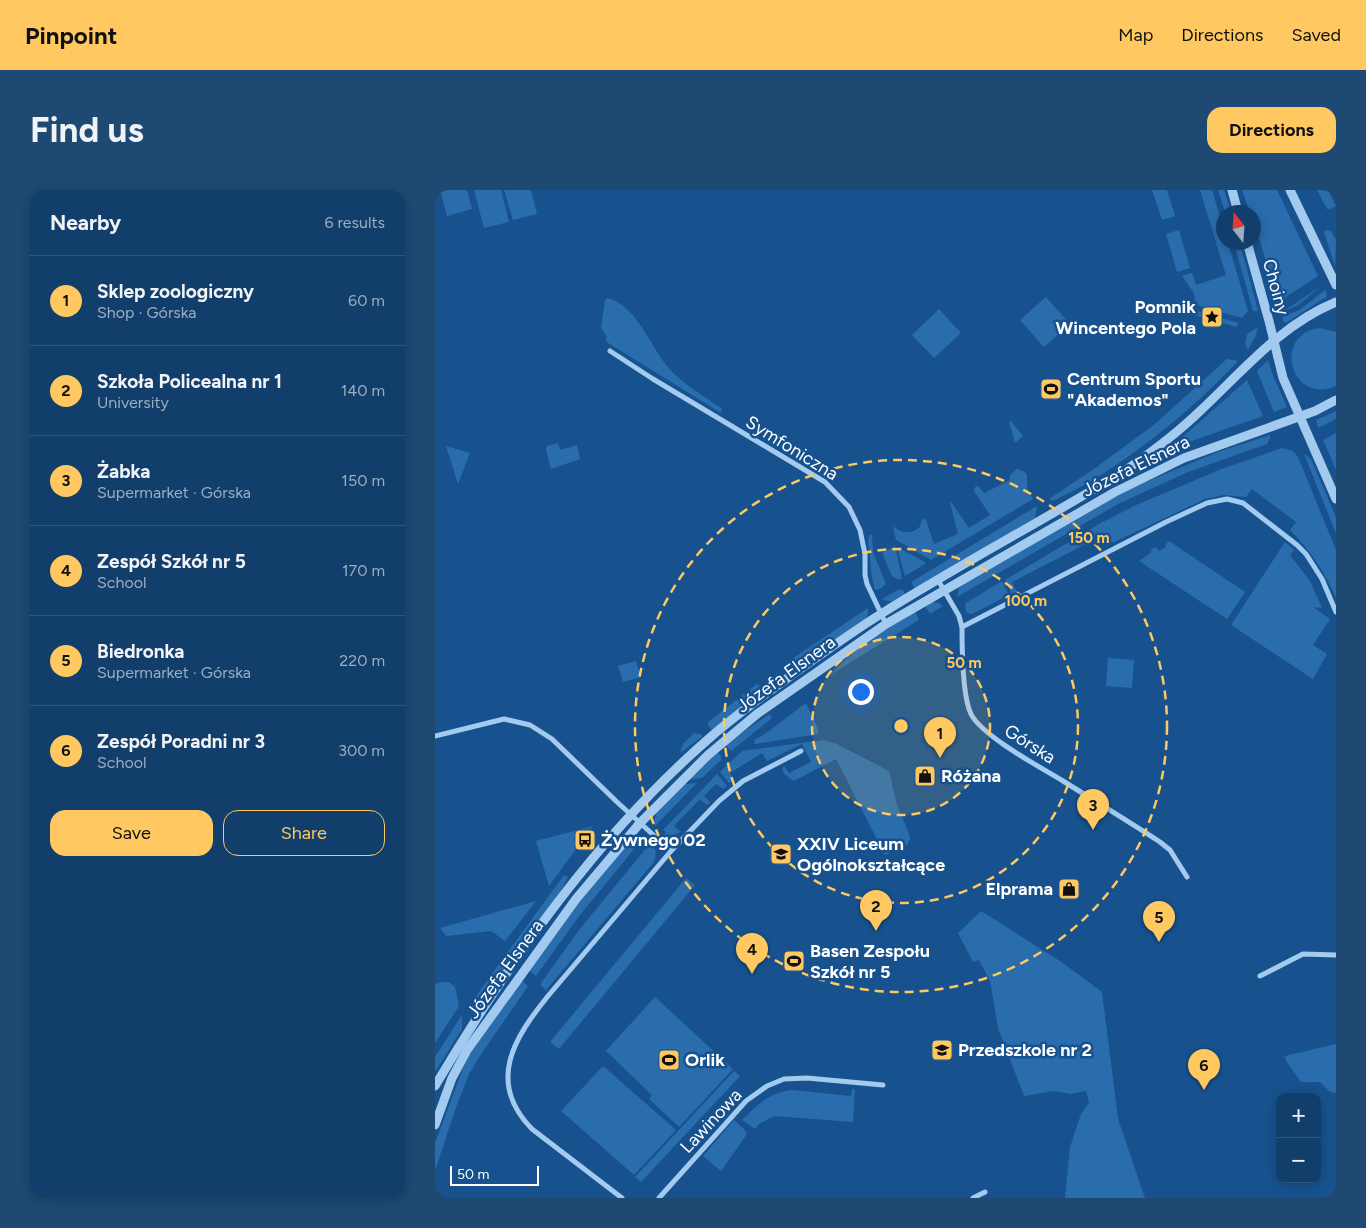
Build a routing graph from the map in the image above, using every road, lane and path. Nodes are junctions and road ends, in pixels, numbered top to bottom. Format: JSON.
{"nodes":[{"id":1,"x":1232,"y":190,"type":"edge"},
{"id":2,"x":1290,"y":190,"type":"edge"},
{"id":3,"x":1237,"y":205,"type":"edge"},
{"id":4,"x":1249,"y":250,"type":"edge"},
{"id":5,"x":1336,"y":285,"type":"edge"},
{"id":6,"x":1336,"y":302,"type":"edge"},
{"id":7,"x":1273,"y":340,"type":"junction"},
{"id":8,"x":610,"y":351,"type":"dead end"},
{"id":9,"x":1336,"y":400,"type":"edge"},
{"id":10,"x":1299,"y":416,"type":"junction"},
{"id":11,"x":1336,"y":499,"type":"edge"},
{"id":12,"x":938,"y":580,"type":"junction"},
{"id":13,"x":944,"y":590,"type":"junction"},
{"id":14,"x":1336,"y":612,"type":"edge"},
{"id":15,"x":881,"y":614,"type":"junction"},
{"id":16,"x":887,"y":624,"type":"junction"},
{"id":17,"x":961,"y":626,"type":"junction"},
{"id":18,"x":435,"y":736,"type":"edge"},
{"id":19,"x":801,"y":751,"type":"dead end"},
{"id":20,"x":631,"y":815,"type":"junction"},
{"id":21,"x":640,"y":823,"type":"junction"},
{"id":22,"x":671,"y":851,"type":"junction"},
{"id":23,"x":1187,"y":877,"type":"dead end"},
{"id":24,"x":1336,"y":955,"type":"edge"},
{"id":25,"x":1260,"y":976,"type":"dead end"},
{"id":26,"x":883,"y":1085,"type":"dead end"},
{"id":27,"x":435,"y":1086,"type":"edge"},
{"id":28,"x":435,"y":1125,"type":"edge"},
{"id":29,"x":985,"y":1192,"type":"dead end"},
{"id":30,"x":622,"y":1198,"type":"edge"},
{"id":31,"x":659,"y":1198,"type":"edge"},
{"id":32,"x":973,"y":1198,"type":"edge"}],
"edges":[{"from":1,"to":3,"type":"street"},
{"from":2,"to":5,"type":"street"},
{"from":4,"to":7,"type":"street","name":"Choiny"},
{"from":6,"to":7,"type":"street","name":"Józefa Elsnera"},
{"from":7,"to":10,"type":"street","name":"Choiny"},
{"from":7,"to":12,"type":"street","name":"Józefa Elsnera"},
{"from":8,"to":15,"type":"street","name":"Symfoniczna"},
{"from":9,"to":10,"type":"street","name":"Józefa Elsnera"},
{"from":10,"to":11,"type":"street","name":"Choiny"},
{"from":10,"to":13,"type":"street","name":"Józefa Elsnera"},
{"from":12,"to":13,"type":"street","name":"Górska"},
{"from":12,"to":15,"type":"street","name":"Józefa Elsnera"},
{"from":13,"to":16,"type":"street","name":"Józefa Elsnera"},
{"from":13,"to":17,"type":"street","name":"Górska"},
{"from":14,"to":17,"type":"street"},
{"from":15,"to":16,"type":"street","name":"Symfoniczna"},
{"from":15,"to":20,"type":"street","name":"Józefa Elsnera"},
{"from":16,"to":21,"type":"street","name":"Józefa Elsnera"},
{"from":17,"to":23,"type":"street","name":"Górska"},
{"from":18,"to":20,"type":"street"},
{"from":19,"to":22,"type":"street"},
{"from":20,"to":21,"type":"street"},
{"from":20,"to":27,"type":"street","name":"Józefa Elsnera"},
{"from":21,"to":22,"type":"street"},
{"from":21,"to":28,"type":"street","name":"Józefa Elsnera"},
{"from":22,"to":30,"type":"street"},
{"from":24,"to":25,"type":"street"},
{"from":26,"to":31,"type":"street","name":"Lawinowa"},
{"from":29,"to":32,"type":"street"}]}
